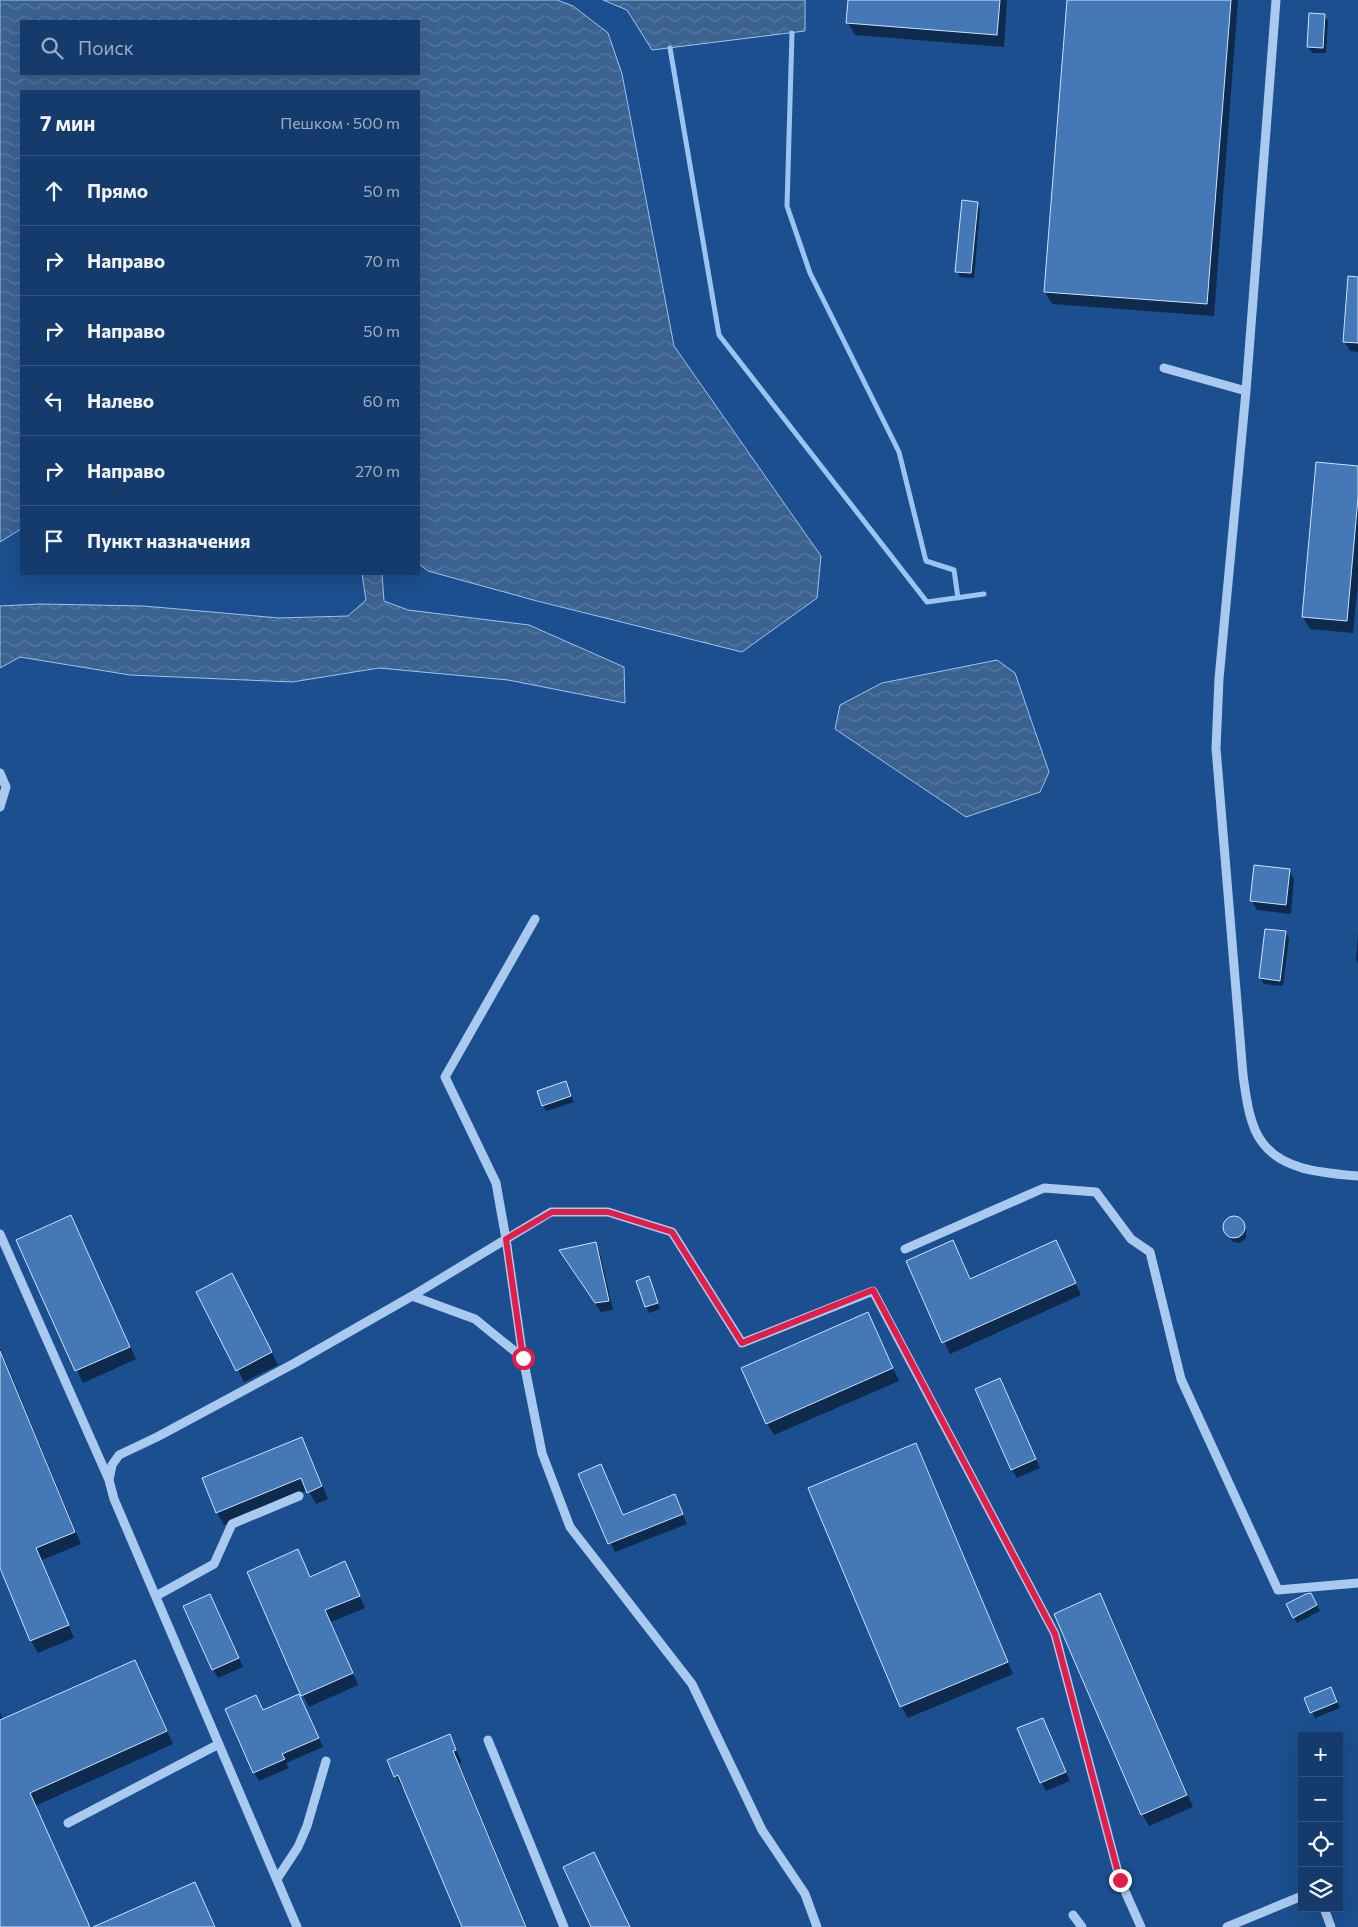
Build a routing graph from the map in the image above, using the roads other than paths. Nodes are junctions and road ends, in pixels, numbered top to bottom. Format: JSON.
{"nodes":[{"id":1,"x":1276,"y":0,"type":"edge"},
{"id":2,"x":1164,"y":368,"type":"dead end"},
{"id":3,"x":1246,"y":391,"type":"junction"},
{"id":4,"x":0,"y":773,"type":"edge"},
{"id":5,"x":0,"y":807,"type":"edge"},
{"id":6,"x":535,"y":919,"type":"dead end"},
{"id":7,"x":1358,"y":1176,"type":"edge"},
{"id":8,"x":0,"y":1234,"type":"edge"},
{"id":9,"x":506,"y":1239,"type":"junction"},
{"id":10,"x":905,"y":1248,"type":"dead end"},
{"id":11,"x":412,"y":1296,"type":"junction"},
{"id":12,"x":523,"y":1358,"type":"junction"},
{"id":13,"x":109,"y":1480,"type":"junction"},
{"id":14,"x":299,"y":1496,"type":"dead end"},
{"id":15,"x":1358,"y":1583,"type":"edge"},
{"id":16,"x":156,"y":1596,"type":"junction"},
{"id":17,"x":488,"y":1740,"type":"dead end"},
{"id":18,"x":219,"y":1744,"type":"junction"},
{"id":19,"x":326,"y":1762,"type":"dead end"},
{"id":20,"x":68,"y":1823,"type":"dead end"},
{"id":21,"x":277,"y":1879,"type":"junction"},
{"id":22,"x":1298,"y":1898,"type":"edge"},
{"id":23,"x":1325,"y":1912,"type":"edge"},
{"id":24,"x":1073,"y":1915,"type":"dead end"},
{"id":25,"x":297,"y":1927,"type":"edge"},
{"id":26,"x":564,"y":1927,"type":"edge"},
{"id":27,"x":817,"y":1927,"type":"edge"},
{"id":28,"x":1082,"y":1927,"type":"edge"},
{"id":29,"x":1141,"y":1927,"type":"edge"},
{"id":30,"x":1226,"y":1927,"type":"edge"},
{"id":31,"x":1331,"y":1927,"type":"edge"}],
"edges":[{"from":1,"to":3,"type":"lane"},
{"from":2,"to":3,"type":"lane"},
{"from":3,"to":7,"type":"lane"},
{"from":4,"to":5,"type":"lane"},
{"from":6,"to":9,"type":"lane"},
{"from":8,"to":13,"type":"lane"},
{"from":9,"to":11,"type":"lane"},
{"from":9,"to":12,"type":"lane"},
{"from":9,"to":29,"type":"lane"},
{"from":10,"to":15,"type":"lane"},
{"from":11,"to":12,"type":"lane"},
{"from":11,"to":13,"type":"lane"},
{"from":12,"to":27,"type":"lane"},
{"from":13,"to":16,"type":"lane"},
{"from":14,"to":16,"type":"lane"},
{"from":16,"to":18,"type":"lane"},
{"from":17,"to":26,"type":"lane"},
{"from":18,"to":20,"type":"lane"},
{"from":18,"to":21,"type":"lane"},
{"from":19,"to":21,"type":"lane"},
{"from":21,"to":25,"type":"lane"},
{"from":22,"to":30,"type":"lane"},
{"from":23,"to":31,"type":"lane"},
{"from":24,"to":28,"type":"lane"}]}
